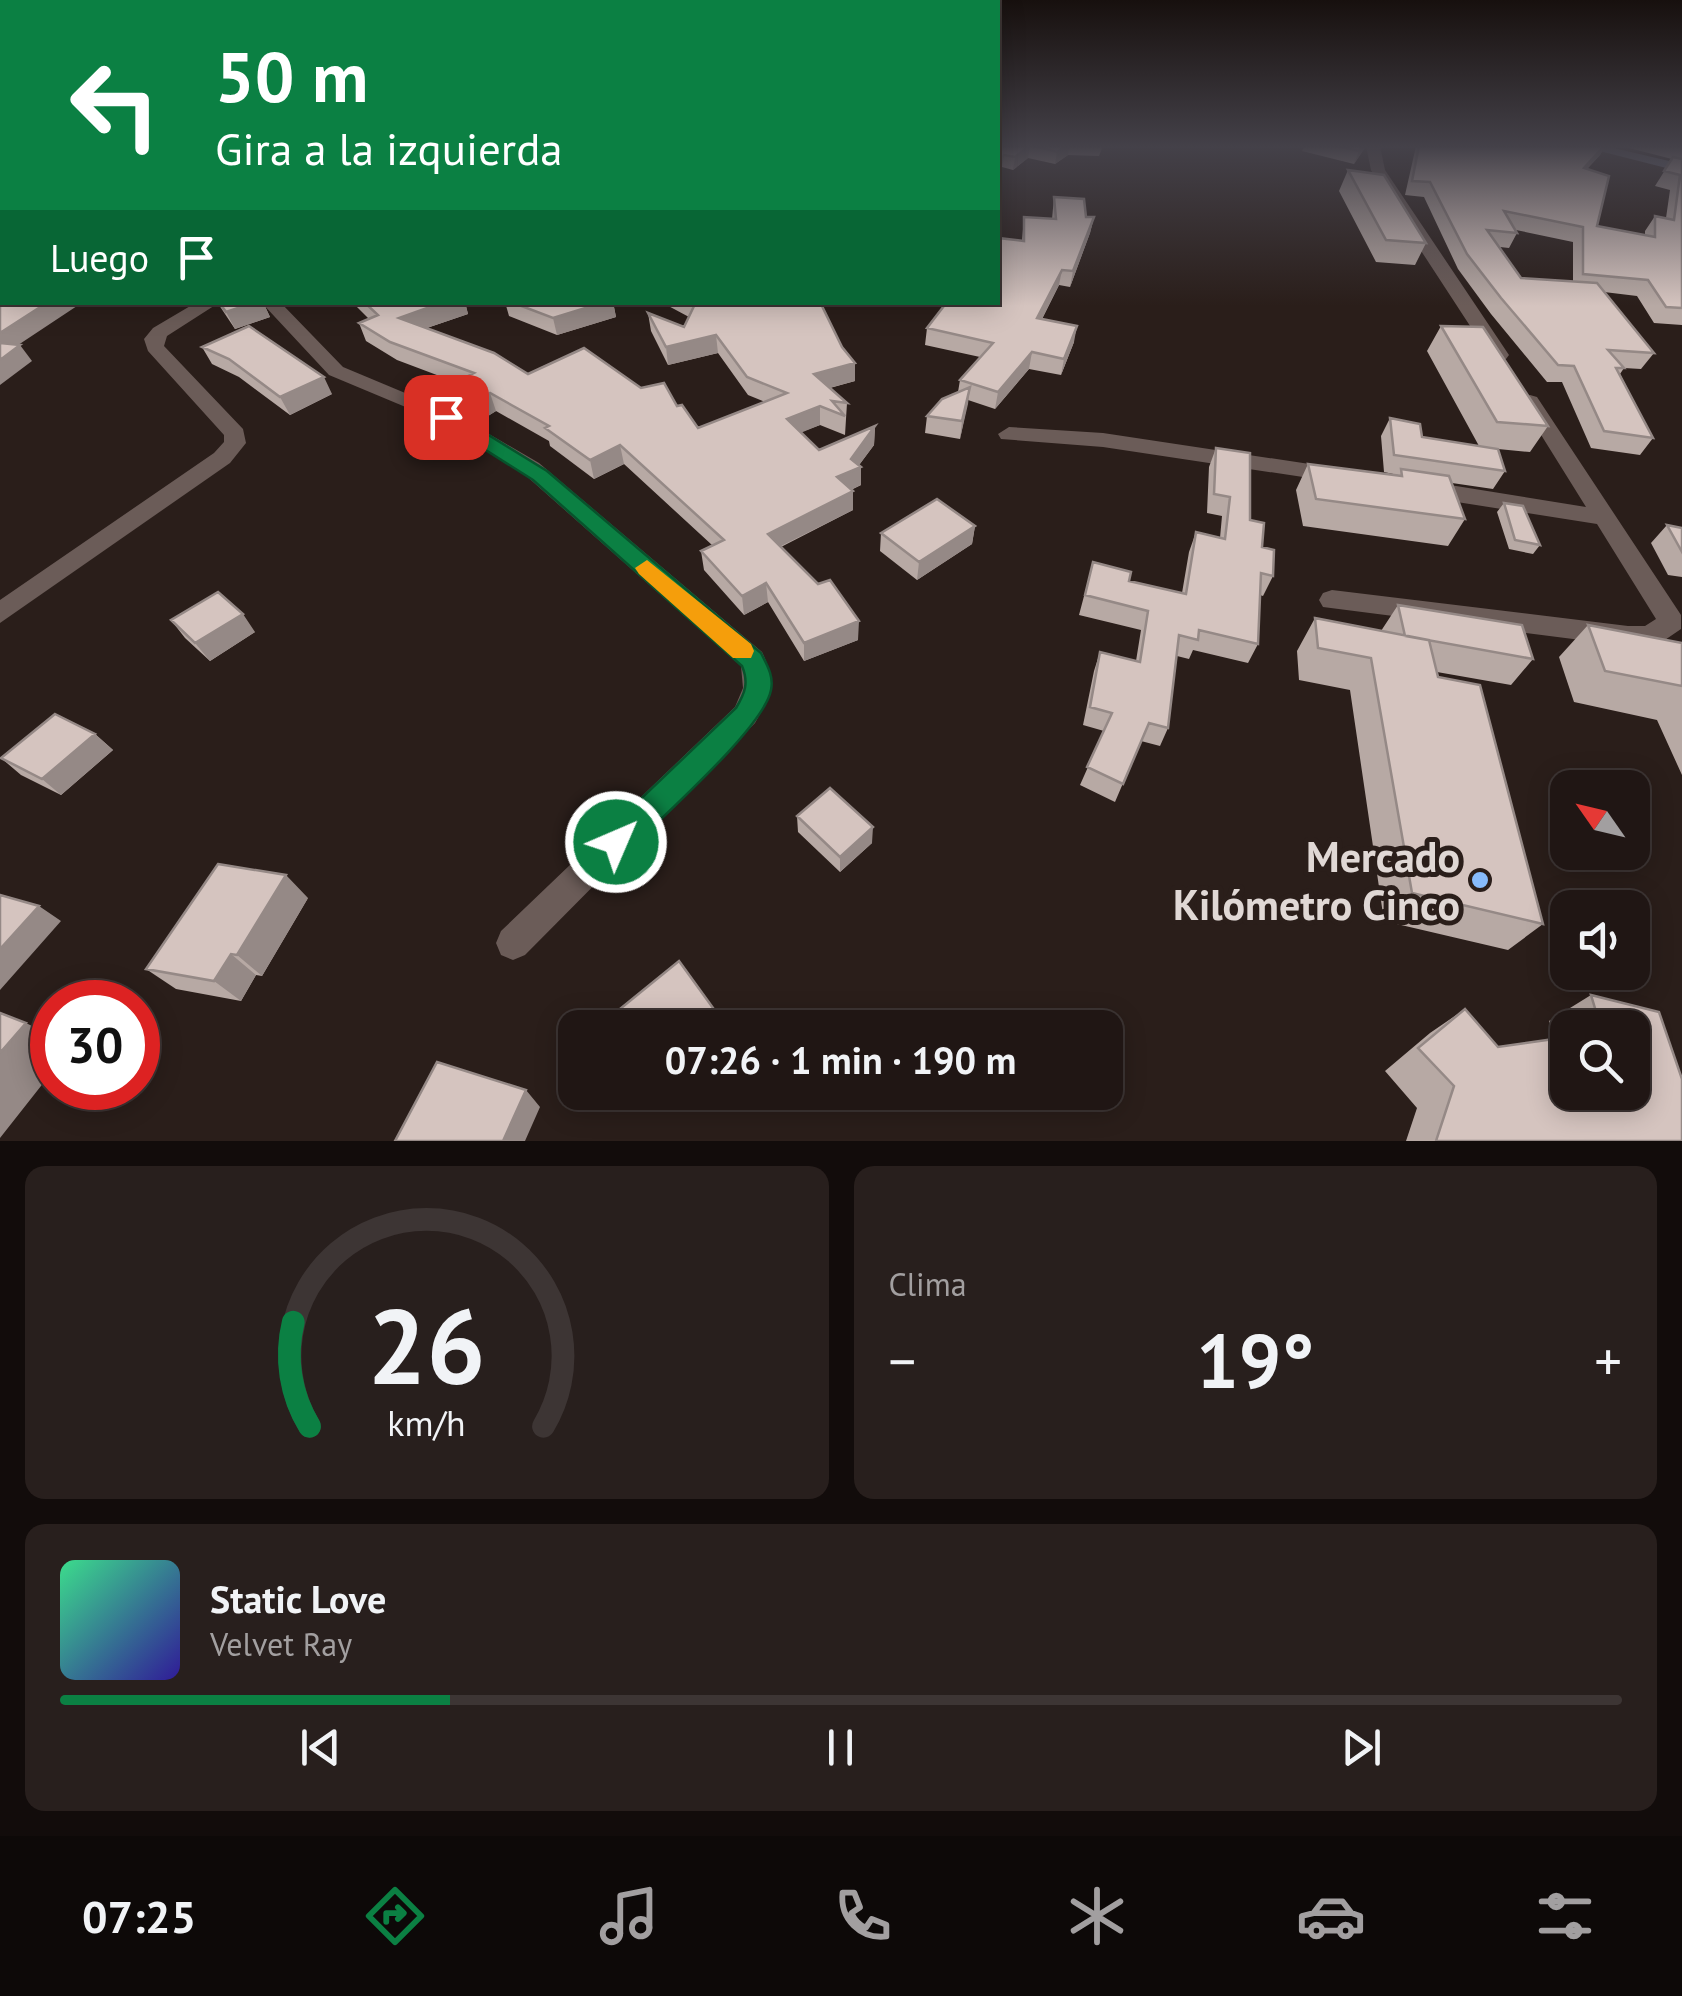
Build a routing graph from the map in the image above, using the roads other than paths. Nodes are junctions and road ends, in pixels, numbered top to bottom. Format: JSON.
{"nodes":[{"id":1,"x":1395,"y":199,"type":"edge"},
{"id":2,"x":206,"y":305,"type":"edge"},
{"id":3,"x":273,"y":305,"type":"edge"},
{"id":4,"x":1010,"y":434,"type":"dead end"},
{"id":5,"x":1358,"y":478,"type":"edge"},
{"id":6,"x":1396,"y":484,"type":"edge"},
{"id":7,"x":1608,"y":518,"type":"junction"},
{"id":8,"x":1332,"y":600,"type":"dead end"},
{"id":9,"x":0,"y":613,"type":"edge"},
{"id":10,"x":1677,"y":625,"type":"edge"},
{"id":11,"x":514,"y":944,"type":"dead end"}],
"edges":[{"from":1,"to":7,"type":"street"},
{"from":2,"to":9,"type":"street"},
{"from":3,"to":11,"type":"street"},
{"from":4,"to":5,"type":"street"},
{"from":6,"to":7,"type":"street"},
{"from":7,"to":10,"type":"street"},
{"from":8,"to":10,"type":"street"}]}
